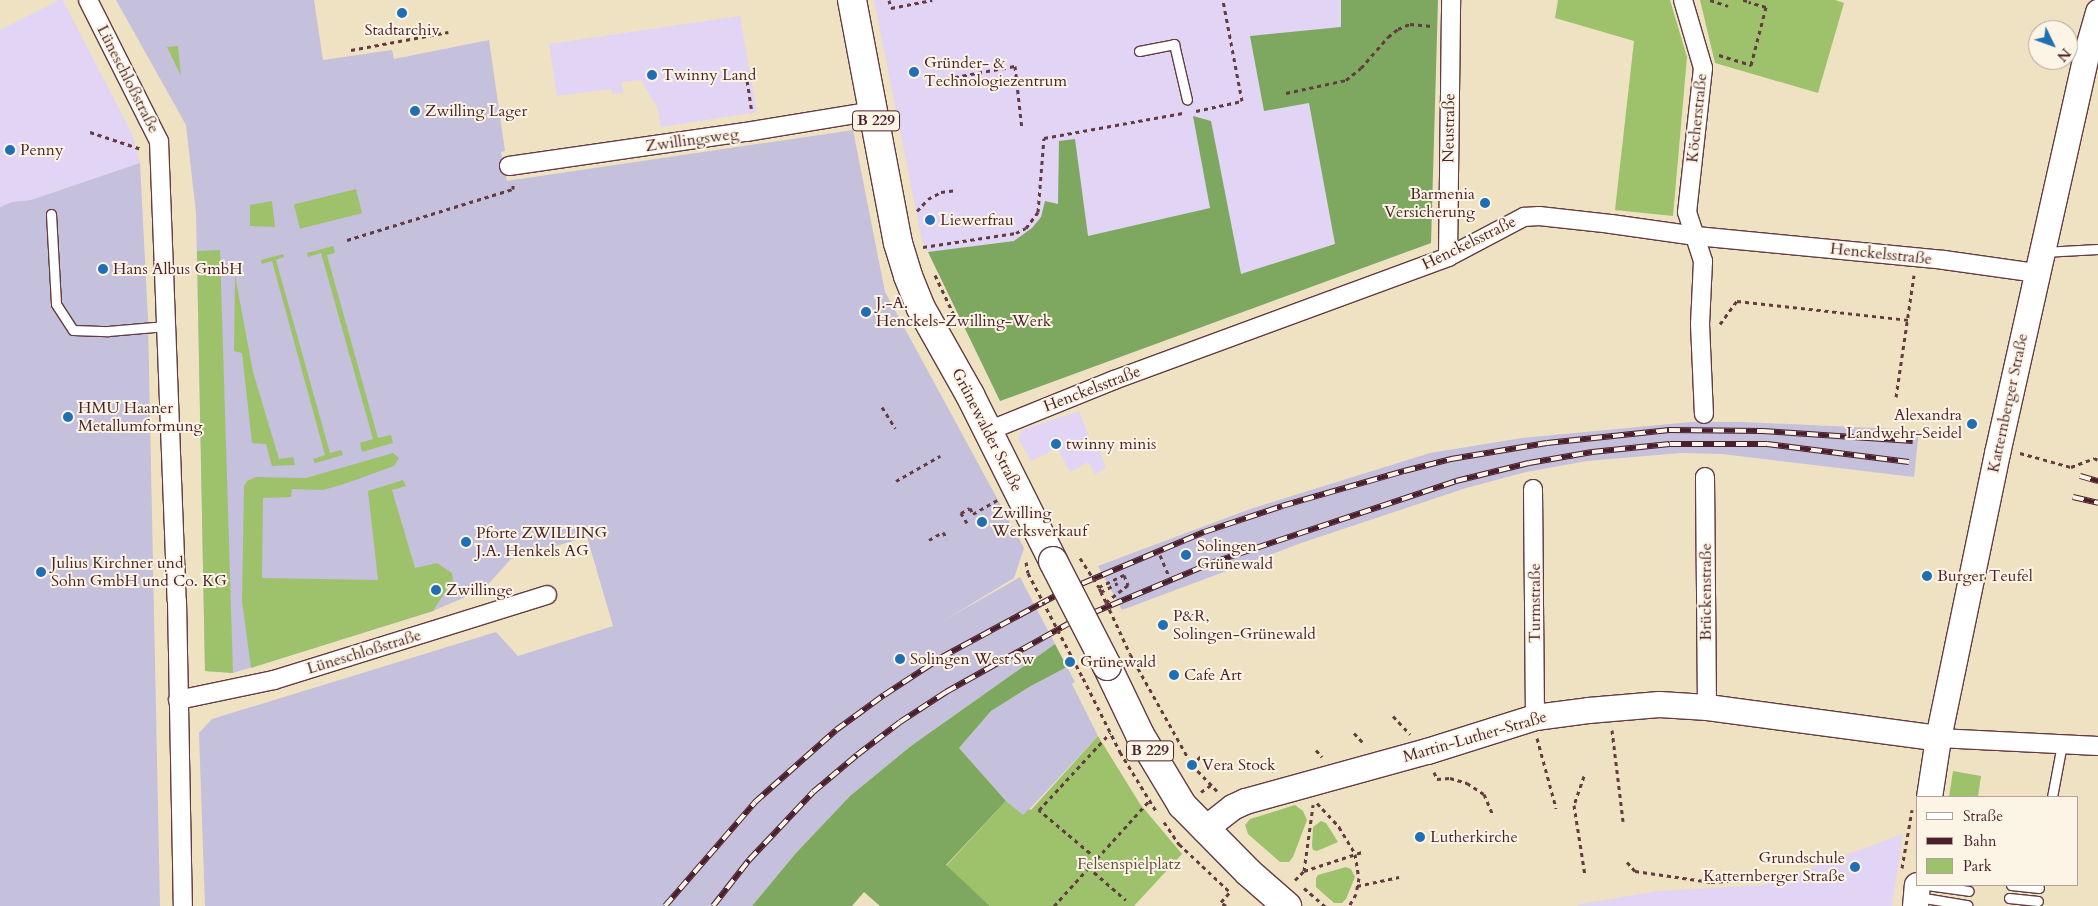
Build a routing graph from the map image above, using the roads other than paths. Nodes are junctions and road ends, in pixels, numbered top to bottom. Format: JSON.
{"nodes":[{"id":1,"x":88,"y":0,"type":"edge"},
{"id":2,"x":852,"y":0,"type":"edge"},
{"id":3,"x":1451,"y":0,"type":"edge"},
{"id":4,"x":1683,"y":0,"type":"edge"},
{"id":5,"x":2098,"y":11,"type":"edge"},
{"id":6,"x":1139,"y":51,"type":"dead end"},
{"id":7,"x":1187,"y":100,"type":"dead end"},
{"id":8,"x":874,"y":111,"type":"junction"},
{"id":9,"x":509,"y":166,"type":"road end"},
{"id":10,"x":51,"y":214,"type":"dead end"},
{"id":11,"x":1696,"y":236,"type":"junction"},
{"id":12,"x":2098,"y":249,"type":"edge"},
{"id":13,"x":1448,"y":257,"type":"junction"},
{"id":14,"x":2039,"y":262,"type":"junction"},
{"id":15,"x":166,"y":326,"type":"junction"},
{"id":16,"x":1704,"y":414,"type":"dead end"},
{"id":17,"x":988,"y":430,"type":"junction"},
{"id":18,"x":1705,"y":477,"type":"dead end"},
{"id":19,"x":1533,"y":489,"type":"dead end"},
{"id":20,"x":547,"y":595,"type":"dead end"},
{"id":21,"x":178,"y":700,"type":"junction"},
{"id":22,"x":1707,"y":707,"type":"junction"},
{"id":23,"x":1535,"y":718,"type":"junction"},
{"id":24,"x":1938,"y":738,"type":"junction"},
{"id":25,"x":2062,"y":744,"type":"junction"},
{"id":26,"x":2098,"y":746,"type":"edge"},
{"id":27,"x":1923,"y":796,"type":"edge"},
{"id":28,"x":2052,"y":796,"type":"edge"},
{"id":29,"x":1204,"y":829,"type":"junction"},
{"id":30,"x":2026,"y":886,"type":"edge"},
{"id":31,"x":2040,"y":887,"type":"edge"},
{"id":32,"x":1915,"y":890,"type":"edge"},
{"id":33,"x":1969,"y":891,"type":"dead end"},
{"id":34,"x":2009,"y":898,"type":"dead end"},
{"id":35,"x":2037,"y":904,"type":"edge"},
{"id":36,"x":1967,"y":905,"type":"edge"},
{"id":37,"x":183,"y":906,"type":"edge"},
{"id":38,"x":1287,"y":906,"type":"edge"}],
"edges":[{"from":1,"to":15,"type":"street","name":"Lüneschloßstraße"},
{"from":2,"to":8,"type":"main road","name":"Grünewalder Straße","number":"B 229"},
{"from":3,"to":13,"type":"street","name":"Neustraße"},
{"from":4,"to":11,"type":"street","name":"Köcherstraße"},
{"from":5,"to":14,"type":"street","name":"Katternberger Straße"},
{"from":6,"to":7,"type":"lane"},
{"from":8,"to":9,"type":"street","name":"Zwillingsweg"},
{"from":8,"to":17,"type":"main road","name":"Grünewalder Straße","number":"B 229"},
{"from":10,"to":15,"type":"lane"},
{"from":11,"to":13,"type":"street","name":"Henckelsstraße"},
{"from":11,"to":14,"type":"street","name":"Henckelsstraße"},
{"from":11,"to":16,"type":"street"},
{"from":12,"to":14,"type":"lane"},
{"from":13,"to":17,"type":"street","name":"Henckelsstraße"},
{"from":14,"to":24,"type":"street","name":"Katternberger Straße"},
{"from":15,"to":21,"type":"street","name":"Lüneschloßstraße"},
{"from":17,"to":29,"type":"main road","name":"Grünewalder Straße","number":"B 229","bridge":true},
{"from":18,"to":22,"type":"street","name":"Brückenstraße"},
{"from":19,"to":23,"type":"street","name":"Turmstraße"},
{"from":20,"to":21,"type":"street","name":"Lüneschloßstraße"},
{"from":21,"to":37,"type":"street","name":"Lüneschloßstraße"},
{"from":22,"to":23,"type":"street","name":"Martin-Luther-Straße"},
{"from":22,"to":24,"type":"street","name":"Martin-Luther-Straße"},
{"from":23,"to":29,"type":"street","name":"Martin-Luther-Straße"},
{"from":24,"to":25,"type":"street"},
{"from":24,"to":27,"type":"street","name":"Katternberger Straße"},
{"from":25,"to":26,"type":"street"},
{"from":25,"to":28,"type":"lane"},
{"from":29,"to":38,"type":"main road","number":"B 229"},
{"from":30,"to":31,"type":"lane"},
{"from":31,"to":35,"type":"lane"},
{"from":32,"to":33,"type":"lane"},
{"from":32,"to":36,"type":"lane"},
{"from":34,"to":35,"type":"lane"}]}
